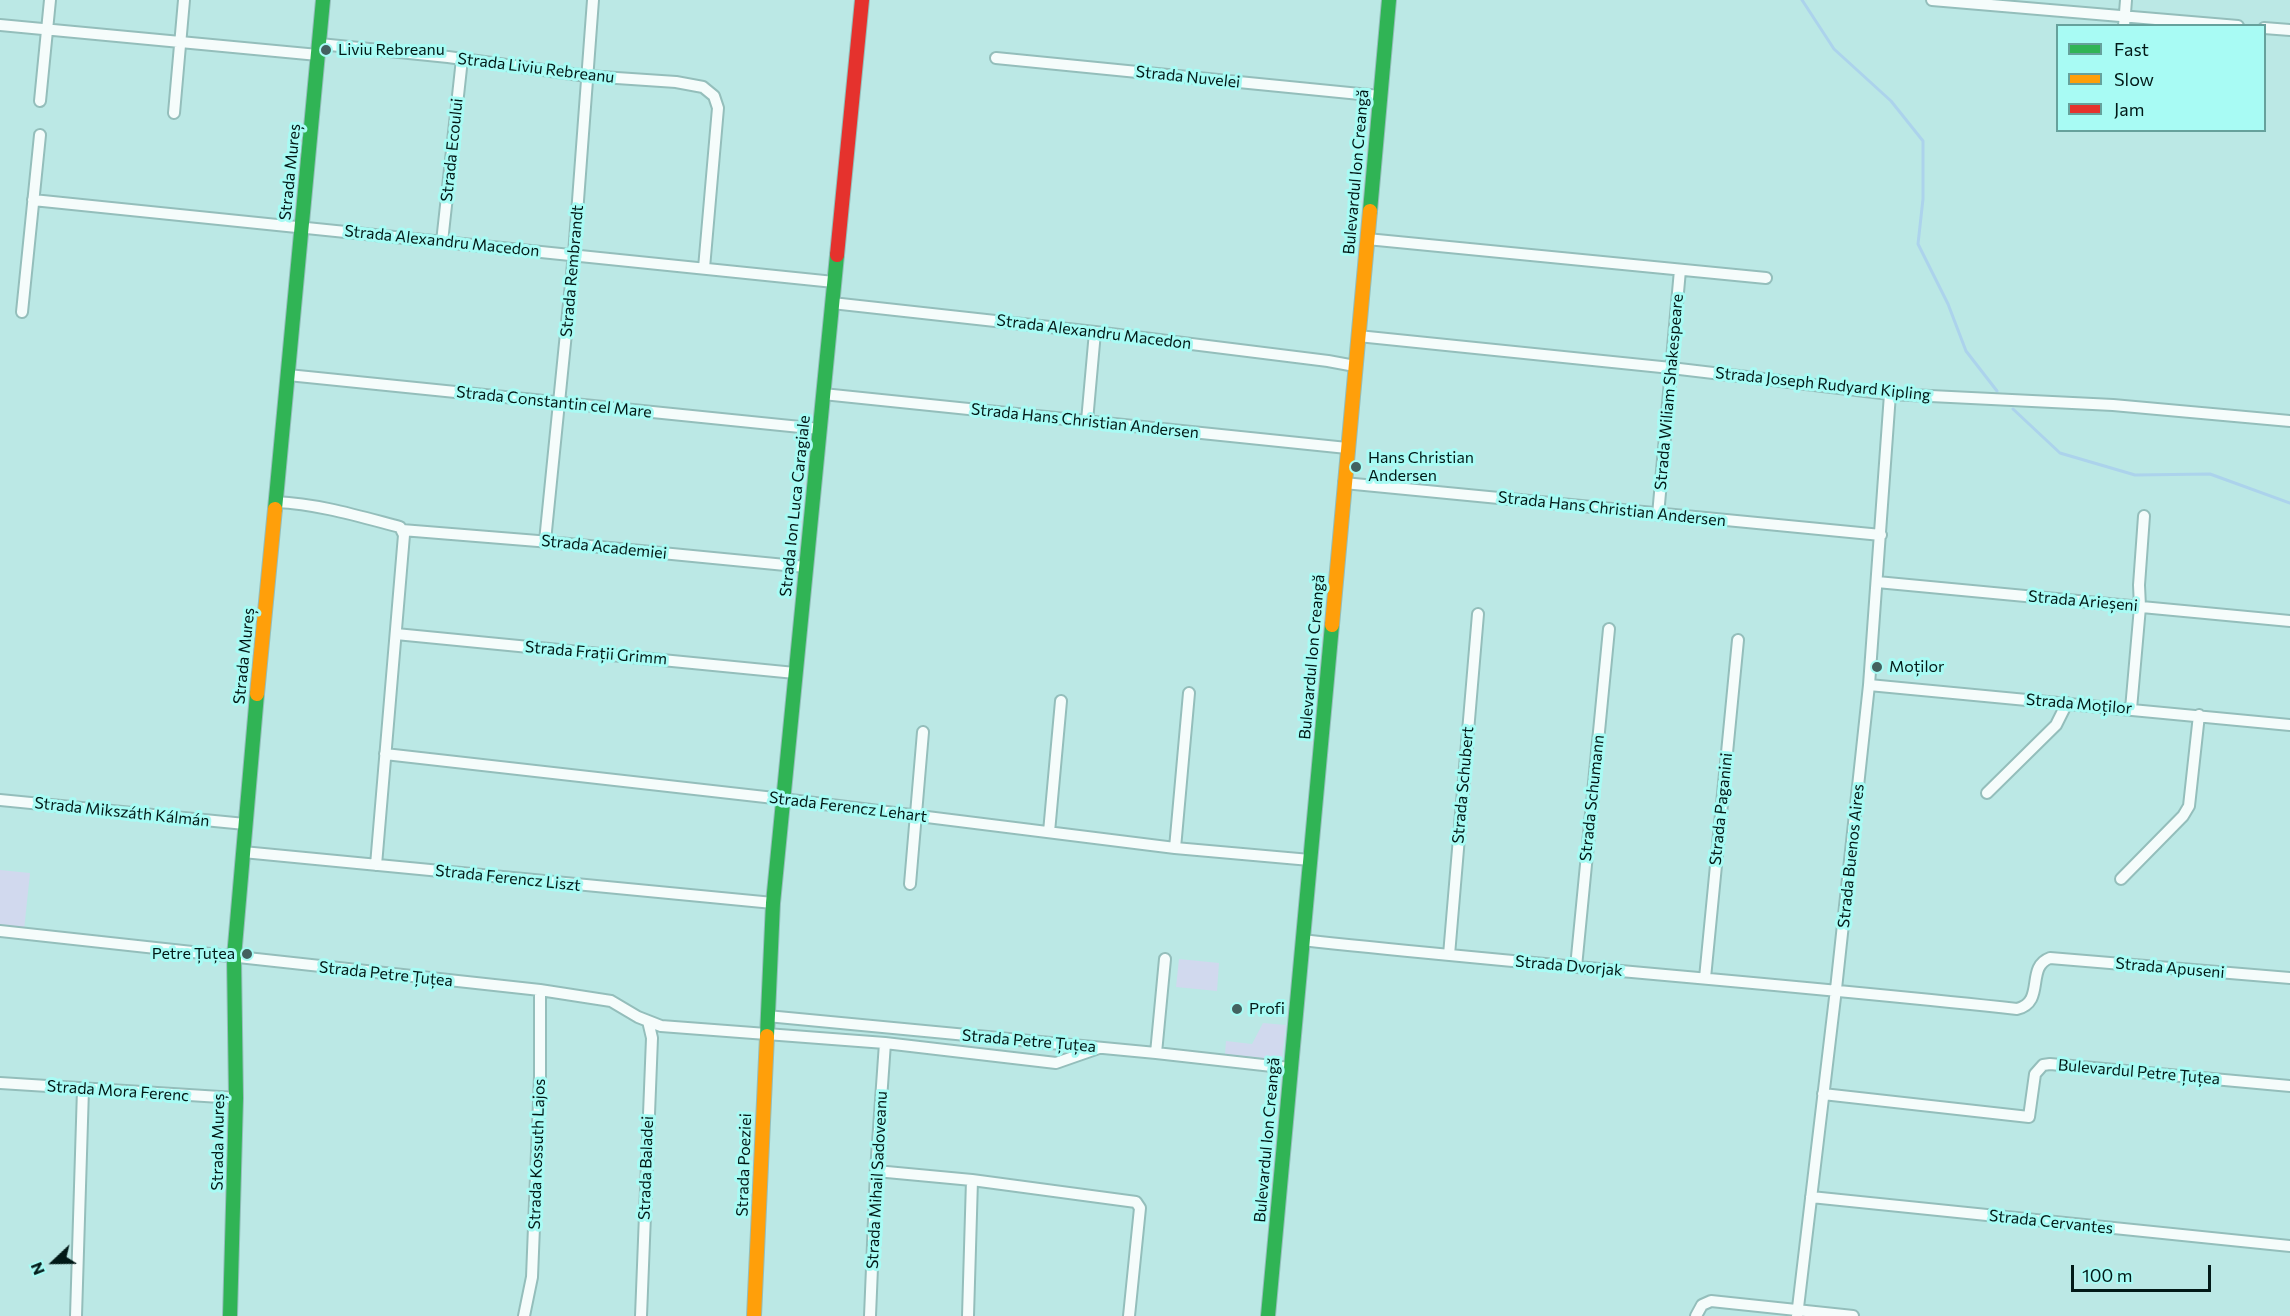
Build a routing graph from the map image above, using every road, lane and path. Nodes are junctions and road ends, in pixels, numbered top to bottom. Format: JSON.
{"nodes":[{"id":1,"x":50,"y":0,"type":"edge"},
{"id":2,"x":184,"y":0,"type":"edge"},
{"id":3,"x":323,"y":0,"type":"edge"},
{"id":4,"x":593,"y":0,"type":"edge"},
{"id":5,"x":862,"y":0,"type":"edge"},
{"id":6,"x":1389,"y":0,"type":"edge"},
{"id":7,"x":1932,"y":0,"type":"edge"},
{"id":8,"x":2126,"y":0,"type":"edge"},
{"id":9,"x":2124,"y":21,"type":"edge"},
{"id":10,"x":2192,"y":24,"type":"edge"},
{"id":11,"x":0,"y":25,"type":"edge"},
{"id":12,"x":2266,"y":28,"type":"edge"},
{"id":13,"x":47,"y":29,"type":"junction"},
{"id":14,"x":2290,"y":30,"type":"edge"},
{"id":15,"x":180,"y":42,"type":"junction"},
{"id":16,"x":319,"y":49,"type":"junction"},
{"id":17,"x":996,"y":58,"type":"dead end"},
{"id":18,"x":462,"y":59,"type":"junction"},
{"id":19,"x":587,"y":76,"type":"junction"},
{"id":20,"x":1380,"y":96,"type":"junction"},
{"id":21,"x":40,"y":100,"type":"dead end"},
{"id":22,"x":174,"y":113,"type":"dead end"},
{"id":23,"x":40,"y":135,"type":"dead end"},
{"id":24,"x":33,"y":200,"type":"junction"},
{"id":25,"x":301,"y":227,"type":"junction"},
{"id":26,"x":1367,"y":239,"type":"junction"},
{"id":27,"x":442,"y":242,"type":"junction"},
{"id":28,"x":574,"y":254,"type":"junction"},
{"id":29,"x":704,"y":268,"type":"junction"},
{"id":30,"x":1680,"y":270,"type":"junction"},
{"id":31,"x":1766,"y":278,"type":"dead end"},
{"id":32,"x":834,"y":282,"type":"junction"},
{"id":33,"x":832,"y":303,"type":"junction"},
{"id":34,"x":22,"y":312,"type":"dead end"},
{"id":35,"x":1095,"y":332,"type":"junction"},
{"id":36,"x":1358,"y":336,"type":"junction"},
{"id":37,"x":1355,"y":366,"type":"junction"},
{"id":38,"x":1671,"y":368,"type":"junction"},
{"id":39,"x":288,"y":375,"type":"junction"},
{"id":40,"x":823,"y":394,"type":"junction"},
{"id":41,"x":1890,"y":394,"type":"junction"},
{"id":42,"x":559,"y":403,"type":"junction"},
{"id":43,"x":1087,"y":421,"type":"junction"},
{"id":44,"x":2290,"y":421,"type":"edge"},
{"id":45,"x":820,"y":429,"type":"junction"},
{"id":46,"x":1347,"y":448,"type":"junction"},
{"id":47,"x":1344,"y":483,"type":"junction"},
{"id":48,"x":276,"y":502,"type":"junction"},
{"id":49,"x":1658,"y":514,"type":"junction"},
{"id":50,"x":2144,"y":516,"type":"dead end"},
{"id":51,"x":402,"y":530,"type":"junction"},
{"id":52,"x":1881,"y":535,"type":"junction"},
{"id":53,"x":545,"y":541,"type":"junction"},
{"id":54,"x":806,"y":567,"type":"junction"},
{"id":55,"x":1877,"y":582,"type":"junction"},
{"id":56,"x":2140,"y":607,"type":"junction"},
{"id":57,"x":1478,"y":614,"type":"dead end"},
{"id":58,"x":2290,"y":621,"type":"edge"},
{"id":59,"x":1609,"y":628,"type":"dead end"},
{"id":60,"x":396,"y":634,"type":"junction"},
{"id":61,"x":1738,"y":640,"type":"dead end"},
{"id":62,"x":795,"y":673,"type":"junction"},
{"id":63,"x":1869,"y":685,"type":"junction"},
{"id":64,"x":1189,"y":693,"type":"dead end"},
{"id":65,"x":1061,"y":701,"type":"dead end"},
{"id":66,"x":2067,"y":704,"type":"junction"},
{"id":67,"x":2131,"y":709,"type":"junction"},
{"id":68,"x":2199,"y":716,"type":"junction"},
{"id":69,"x":2290,"y":725,"type":"edge"},
{"id":70,"x":923,"y":732,"type":"dead end"},
{"id":71,"x":385,"y":754,"type":"junction"},
{"id":72,"x":1987,"y":793,"type":"dead end"},
{"id":73,"x":783,"y":799,"type":"junction"},
{"id":74,"x":0,"y":800,"type":"edge"},
{"id":75,"x":916,"y":816,"type":"junction"},
{"id":76,"x":245,"y":824,"type":"junction"},
{"id":77,"x":1049,"y":832,"type":"junction"},
{"id":78,"x":1174,"y":848,"type":"junction"},
{"id":79,"x":243,"y":852,"type":"junction"},
{"id":80,"x":1310,"y":860,"type":"junction"},
{"id":81,"x":376,"y":864,"type":"junction"},
{"id":82,"x":2121,"y":879,"type":"dead end"},
{"id":83,"x":910,"y":884,"type":"dead end"},
{"id":84,"x":773,"y":903,"type":"junction"},
{"id":85,"x":0,"y":931,"type":"edge"},
{"id":86,"x":1302,"y":940,"type":"junction"},
{"id":87,"x":1449,"y":955,"type":"junction"},
{"id":88,"x":234,"y":957,"type":"junction"},
{"id":89,"x":2050,"y":958,"type":"joint"},
{"id":90,"x":1165,"y":959,"type":"dead end"},
{"id":91,"x":1576,"y":967,"type":"junction"},
{"id":92,"x":1705,"y":978,"type":"junction"},
{"id":93,"x":2290,"y":978,"type":"edge"},
{"id":94,"x":1836,"y":989,"type":"junction"},
{"id":95,"x":540,"y":990,"type":"junction"},
{"id":96,"x":767,"y":1016,"type":"junction"},
{"id":97,"x":648,"y":1021,"type":"junction"},
{"id":98,"x":898,"y":1029,"type":"junction"},
{"id":99,"x":766,"y":1034,"type":"junction"},
{"id":100,"x":891,"y":1044,"type":"junction"},
{"id":101,"x":1099,"y":1048,"type":"junction"},
{"id":102,"x":1156,"y":1053,"type":"junction"},
{"id":103,"x":1290,"y":1068,"type":"junction"},
{"id":104,"x":0,"y":1083,"type":"edge"},
{"id":105,"x":2290,"y":1086,"type":"edge"},
{"id":106,"x":83,"y":1089,"type":"junction"},
{"id":107,"x":1823,"y":1094,"type":"junction"},
{"id":108,"x":236,"y":1098,"type":"junction"},
{"id":109,"x":876,"y":1172,"type":"junction"},
{"id":110,"x":972,"y":1180,"type":"junction"},
{"id":111,"x":1811,"y":1197,"type":"junction"},
{"id":112,"x":2290,"y":1246,"type":"edge"},
{"id":113,"x":1797,"y":1313,"type":"edge"},
{"id":114,"x":76,"y":1316,"type":"edge"},
{"id":115,"x":230,"y":1316,"type":"edge"},
{"id":116,"x":524,"y":1316,"type":"edge"},
{"id":117,"x":641,"y":1316,"type":"edge"},
{"id":118,"x":754,"y":1316,"type":"edge"},
{"id":119,"x":870,"y":1316,"type":"edge"},
{"id":120,"x":968,"y":1316,"type":"edge"},
{"id":121,"x":1129,"y":1316,"type":"edge"},
{"id":122,"x":1268,"y":1316,"type":"edge"},
{"id":123,"x":1696,"y":1316,"type":"edge"},
{"id":124,"x":1853,"y":1316,"type":"edge"}],
"edges":[{"from":1,"to":13,"type":"street"},
{"from":2,"to":15,"type":"street"},
{"from":3,"to":16,"type":"street","name":"Strada Mureș"},
{"from":4,"to":19,"type":"street","name":"Strada Rembrandt"},
{"from":5,"to":32,"type":"street","name":"Strada Ion Luca Caragiale"},
{"from":6,"to":20,"type":"street","name":"Bulevardul Ion Creangă"},
{"from":7,"to":9,"type":"street"},
{"from":8,"to":9,"type":"street"},
{"from":9,"to":10,"type":"street"},
{"from":11,"to":13,"type":"street","name":"Strada Liviu Rebreanu"},
{"from":12,"to":14,"type":"street"},
{"from":13,"to":15,"type":"street","name":"Strada Liviu Rebreanu"},
{"from":13,"to":21,"type":"street"},
{"from":15,"to":16,"type":"street","name":"Strada Liviu Rebreanu"},
{"from":15,"to":22,"type":"street"},
{"from":16,"to":18,"type":"street","name":"Strada Liviu Rebreanu"},
{"from":16,"to":25,"type":"street","name":"Strada Mureș"},
{"from":17,"to":20,"type":"street","name":"Strada Nuvelei"},
{"from":18,"to":19,"type":"street","name":"Strada Liviu Rebreanu"},
{"from":18,"to":27,"type":"street","name":"Strada Ecoului"},
{"from":19,"to":28,"type":"street","name":"Strada Rembrandt"},
{"from":19,"to":29,"type":"street","name":"Strada Liviu Rebreanu"},
{"from":20,"to":26,"type":"street","name":"Bulevardul Ion Creangă"},
{"from":23,"to":24,"type":"street"},
{"from":24,"to":25,"type":"street","name":"Strada Alexandru Macedon"},
{"from":24,"to":34,"type":"street"},
{"from":25,"to":27,"type":"street","name":"Strada Alexandru Macedon"},
{"from":25,"to":39,"type":"street","name":"Strada Mureș"},
{"from":26,"to":30,"type":"street"},
{"from":26,"to":36,"type":"street","name":"Bulevardul Ion Creangă"},
{"from":27,"to":28,"type":"street","name":"Strada Alexandru Macedon"},
{"from":28,"to":29,"type":"street","name":"Strada Alexandru Macedon"},
{"from":28,"to":42,"type":"street","name":"Strada Rembrandt"},
{"from":29,"to":32,"type":"street","name":"Strada Alexandru Macedon"},
{"from":30,"to":31,"type":"street"},
{"from":30,"to":38,"type":"street","name":"Strada Wiliam Shakespeare"},
{"from":32,"to":33,"type":"street","name":"Strada Ion Luca Caragiale"},
{"from":33,"to":35,"type":"street","name":"Strada Alexandru Macedon"},
{"from":33,"to":40,"type":"street","name":"Strada Ion Luca Caragiale"},
{"from":35,"to":37,"type":"street","name":"Strada Alexandru Macedon"},
{"from":35,"to":43,"type":"street"},
{"from":36,"to":37,"type":"street","name":"Bulevardul Ion Creangă"},
{"from":36,"to":38,"type":"street","name":"Strada Joseph Rudyard Kipling"},
{"from":37,"to":46,"type":"street","name":"Bulevardul Ion Creangă"},
{"from":38,"to":41,"type":"street","name":"Strada Joseph Rudyard Kipling"},
{"from":38,"to":49,"type":"street","name":"Strada Wiliam Shakespeare"},
{"from":39,"to":42,"type":"street","name":"Strada Constantin cel Mare"},
{"from":39,"to":48,"type":"street","name":"Strada Mureș"},
{"from":40,"to":43,"type":"street","name":"Strada Hans Christian Andersen"},
{"from":40,"to":45,"type":"street","name":"Strada Ion Luca Caragiale"},
{"from":41,"to":44,"type":"street","name":"Strada Joseph Rudyard Kipling"},
{"from":41,"to":52,"type":"street","name":"Strada Buenos Aires"},
{"from":42,"to":45,"type":"street","name":"Strada Constantin cel Mare"},
{"from":42,"to":53,"type":"street","name":"Strada Rembrandt"},
{"from":43,"to":46,"type":"street","name":"Strada Hans Christian Andersen"},
{"from":45,"to":54,"type":"street","name":"Strada Ion Luca Caragiale"},
{"from":46,"to":47,"type":"street","name":"Bulevardul Ion Creangă"},
{"from":47,"to":49,"type":"street","name":"Strada Hans Christian Andersen"},
{"from":47,"to":80,"type":"street","name":"Bulevardul Ion Creangă"},
{"from":48,"to":51,"type":"street","name":"Strada Academiei"},
{"from":48,"to":76,"type":"street","name":"Strada Mureș"},
{"from":49,"to":52,"type":"street","name":"Strada Hans Christian Andersen"},
{"from":50,"to":56,"type":"street"},
{"from":51,"to":53,"type":"street","name":"Strada Academiei"},
{"from":51,"to":60,"type":"street"},
{"from":52,"to":55,"type":"street","name":"Strada Buenos Aires"},
{"from":53,"to":54,"type":"street","name":"Strada Academiei"},
{"from":54,"to":62,"type":"street","name":"Strada Ion Luca Caragiale"},
{"from":55,"to":56,"type":"street","name":"Strada Arieșeni"},
{"from":55,"to":63,"type":"street","name":"Strada Buenos Aires"},
{"from":56,"to":58,"type":"street","name":"Strada Arieșeni"},
{"from":56,"to":67,"type":"street"},
{"from":57,"to":87,"type":"street","name":"Strada Schubert"},
{"from":59,"to":91,"type":"street","name":"Strada Schumann"},
{"from":60,"to":62,"type":"street","name":"Strada Frații Grimm"},
{"from":60,"to":71,"type":"street"},
{"from":61,"to":92,"type":"street","name":"Strada Paganini"},
{"from":62,"to":73,"type":"street","name":"Strada Ion Luca Caragiale"},
{"from":63,"to":66,"type":"street","name":"Strada Moților"},
{"from":63,"to":94,"type":"street","name":"Strada Buenos Aires"},
{"from":64,"to":78,"type":"street"},
{"from":65,"to":77,"type":"street"},
{"from":66,"to":67,"type":"street","name":"Strada Moților"},
{"from":66,"to":72,"type":"street"},
{"from":67,"to":68,"type":"street","name":"Strada Moților"},
{"from":68,"to":69,"type":"street","name":"Strada Moților"},
{"from":68,"to":82,"type":"street"},
{"from":70,"to":75,"type":"street"},
{"from":71,"to":73,"type":"street","name":"Strada Ferencz Lehart"},
{"from":71,"to":81,"type":"street"},
{"from":73,"to":75,"type":"street","name":"Strada Ferencz Lehart"},
{"from":73,"to":84,"type":"street","name":"Strada Ion Luca Caragiale"},
{"from":74,"to":76,"type":"street","name":"Strada Mikszáth Kálmán"},
{"from":75,"to":77,"type":"street","name":"Strada Ferencz Lehart"},
{"from":75,"to":83,"type":"street"},
{"from":76,"to":79,"type":"street","name":"Strada Mureș"},
{"from":77,"to":78,"type":"street","name":"Strada Ferencz Lehart"},
{"from":78,"to":80,"type":"street","name":"Strada Ferencz Lehart"},
{"from":79,"to":81,"type":"street","name":"Strada Ferencz Liszt"},
{"from":79,"to":88,"type":"street","name":"Strada Mureș"},
{"from":80,"to":86,"type":"street","name":"Bulevardul Ion Creangă"},
{"from":81,"to":84,"type":"street","name":"Strada Ferencz Liszt"},
{"from":84,"to":96,"type":"street","name":"Strada Ion Luca Caragiale"},
{"from":85,"to":88,"type":"street","name":"Strada Petre Țuțea"},
{"from":86,"to":87,"type":"street","name":"Strada Dvorjak"},
{"from":86,"to":103,"type":"street","name":"Bulevardul Ion Creangă"},
{"from":87,"to":91,"type":"street","name":"Strada Dvorjak"},
{"from":88,"to":95,"type":"street","name":"Strada Petre Țuțea"},
{"from":88,"to":108,"type":"street","name":"Strada Mureș"},
{"from":89,"to":93,"type":"street","name":"Strada Apuseni"},
{"from":89,"to":94,"type":"street","name":"Strada Dvorjak"},
{"from":90,"to":102,"type":"street"},
{"from":91,"to":92,"type":"street","name":"Strada Dvorjak"},
{"from":92,"to":94,"type":"street","name":"Strada Dvorjak"},
{"from":94,"to":107,"type":"street","name":"Strada Buenos Aires"},
{"from":95,"to":97,"type":"street","name":"Strada Petre Țuțea"},
{"from":95,"to":116,"type":"street","name":"Strada Kossuth Lajos"},
{"from":96,"to":98,"type":"street","name":"Strada Petre Țuțea"},
{"from":96,"to":99,"type":"street","name":"Strada Poeziei"},
{"from":97,"to":99,"type":"street","name":"Strada Petre Țuțea"},
{"from":97,"to":117,"type":"street","name":"Strada Baladei"},
{"from":98,"to":100,"type":"street","name":"Strada Mihail Sadoveanu"},
{"from":98,"to":101,"type":"street","name":"Strada Petre Țuțea"},
{"from":99,"to":100,"type":"street","name":"Strada Petre Țuțea"},
{"from":99,"to":118,"type":"street","name":"Strada Poeziei"},
{"from":100,"to":101,"type":"street","name":"Strada Petre Țuțea"},
{"from":100,"to":109,"type":"street","name":"Strada Mihail Sadoveanu"},
{"from":101,"to":102,"type":"street","name":"Strada Petre Țuțea"},
{"from":102,"to":103,"type":"street","name":"Strada Petre Țuțea"},
{"from":103,"to":122,"type":"street","name":"Bulevardul Ion Creangă"},
{"from":104,"to":106,"type":"street","name":"Strada Mora Ferenc"},
{"from":105,"to":107,"type":"street","name":"Bulevardul Petre Țuțea"},
{"from":106,"to":108,"type":"street","name":"Strada Mora Ferenc"},
{"from":106,"to":114,"type":"street"},
{"from":107,"to":111,"type":"street","name":"Strada Buenos Aires"},
{"from":108,"to":115,"type":"street","name":"Strada Mureș"},
{"from":109,"to":110,"type":"street"},
{"from":109,"to":119,"type":"street","name":"Strada Mihail Sadoveanu"},
{"from":110,"to":120,"type":"street"},
{"from":110,"to":121,"type":"street"},
{"from":111,"to":112,"type":"street","name":"Strada Cervantes"},
{"from":111,"to":113,"type":"street","name":"Strada Buenos Aires"},
{"from":113,"to":123,"type":"street"},
{"from":113,"to":124,"type":"street"}]}
